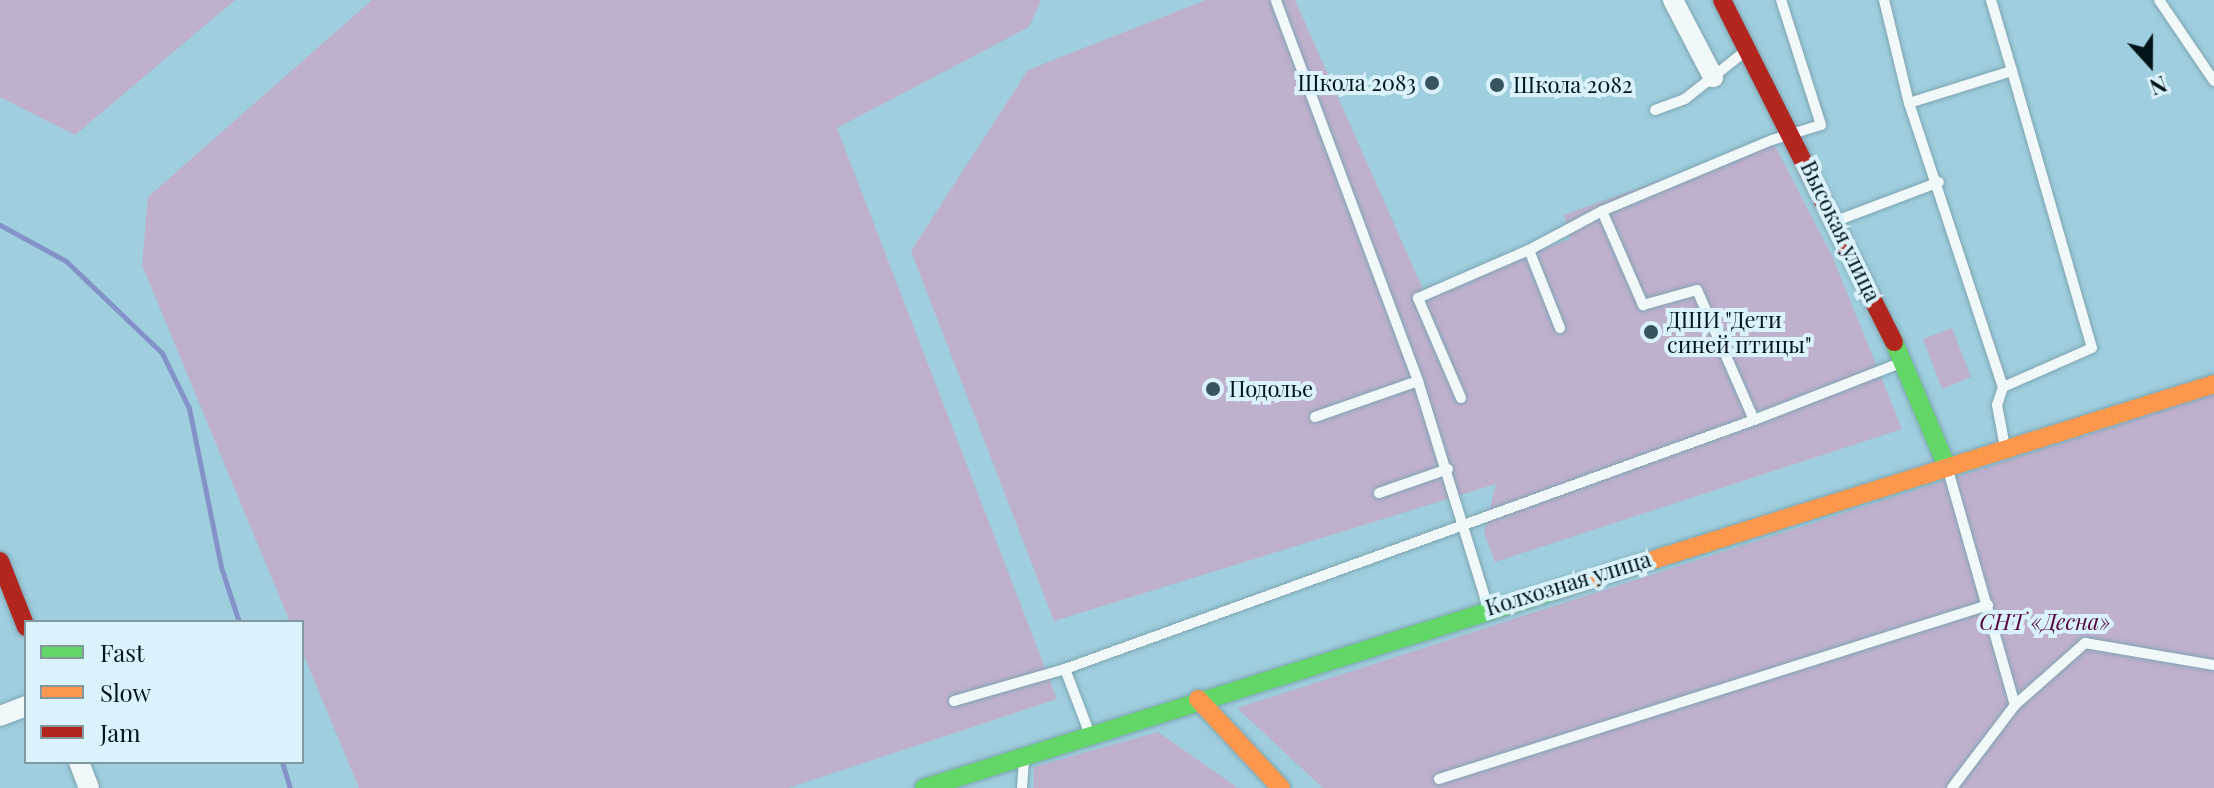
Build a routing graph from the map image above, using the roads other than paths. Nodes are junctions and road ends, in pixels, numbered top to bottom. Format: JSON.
{"nodes":[{"id":1,"x":1673,"y":0,"type":"edge"},
{"id":2,"x":1722,"y":0,"type":"edge"},
{"id":3,"x":1781,"y":0,"type":"edge"},
{"id":4,"x":1884,"y":0,"type":"edge"},
{"id":5,"x":1991,"y":0,"type":"edge"},
{"id":6,"x":2159,"y":0,"type":"edge"},
{"id":7,"x":1276,"y":1,"type":"edge"},
{"id":8,"x":1749,"y":49,"type":"junction"},
{"id":9,"x":2012,"y":71,"type":"junction"},
{"id":10,"x":1713,"y":77,"type":"junction"},
{"id":11,"x":2214,"y":81,"type":"edge"},
{"id":12,"x":1909,"y":103,"type":"junction"},
{"id":13,"x":1655,"y":110,"type":"dead end"},
{"id":14,"x":1794,"y":136,"type":"junction"},
{"id":15,"x":1939,"y":182,"type":"junction"},
{"id":16,"x":1602,"y":211,"type":"junction"},
{"id":17,"x":1836,"y":221,"type":"junction"},
{"id":18,"x":1529,"y":250,"type":"junction"},
{"id":19,"x":1560,"y":328,"type":"dead end"},
{"id":20,"x":1904,"y":361,"type":"junction"},
{"id":21,"x":1418,"y":381,"type":"junction"},
{"id":22,"x":2214,"y":384,"type":"edge"},
{"id":23,"x":2003,"y":387,"type":"junction"},
{"id":24,"x":1461,"y":398,"type":"dead end"},
{"id":25,"x":1315,"y":417,"type":"dead end"},
{"id":26,"x":1754,"y":420,"type":"junction"},
{"id":27,"x":2005,"y":449,"type":"junction"},
{"id":28,"x":1947,"y":467,"type":"junction"},
{"id":29,"x":1448,"y":469,"type":"junction"},
{"id":30,"x":1379,"y":493,"type":"dead end"},
{"id":31,"x":1464,"y":522,"type":"junction"},
{"id":32,"x":0,"y":561,"type":"edge"},
{"id":33,"x":1988,"y":605,"type":"junction"},
{"id":34,"x":1488,"y":607,"type":"junction"},
{"id":35,"x":24,"y":622,"type":"edge"},
{"id":36,"x":2214,"y":665,"type":"edge"},
{"id":37,"x":1065,"y":669,"type":"junction"},
{"id":38,"x":1198,"y":699,"type":"junction"},
{"id":39,"x":954,"y":701,"type":"dead end"},
{"id":40,"x":2015,"y":705,"type":"junction"},
{"id":41,"x":24,"y":707,"type":"edge"},
{"id":42,"x":0,"y":716,"type":"edge"},
{"id":43,"x":1090,"y":734,"type":"junction"},
{"id":44,"x":1024,"y":755,"type":"junction"},
{"id":45,"x":80,"y":764,"type":"edge"},
{"id":46,"x":1439,"y":779,"type":"dead end"},
{"id":47,"x":89,"y":788,"type":"edge"},
{"id":48,"x":924,"y":788,"type":"edge"},
{"id":49,"x":1022,"y":788,"type":"edge"},
{"id":50,"x":1281,"y":788,"type":"edge"},
{"id":51,"x":1952,"y":788,"type":"edge"}],
"edges":[{"from":1,"to":10,"type":"street"},
{"from":2,"to":8,"type":"street","name":"Высокая улица"},
{"from":3,"to":14,"type":"lane"},
{"from":4,"to":12,"type":"lane"},
{"from":5,"to":9,"type":"lane"},
{"from":6,"to":11,"type":"lane"},
{"from":7,"to":21,"type":"lane"},
{"from":8,"to":10,"type":"lane"},
{"from":8,"to":14,"type":"street","name":"Высокая улица"},
{"from":9,"to":12,"type":"lane"},
{"from":9,"to":23,"type":"lane"},
{"from":10,"to":13,"type":"lane"},
{"from":12,"to":15,"type":"lane"},
{"from":14,"to":16,"type":"lane"},
{"from":14,"to":17,"type":"street","name":"Высокая улица"},
{"from":15,"to":17,"type":"lane"},
{"from":15,"to":23,"type":"lane"},
{"from":16,"to":18,"type":"lane"},
{"from":16,"to":26,"type":"lane"},
{"from":17,"to":20,"type":"street","name":"Высокая улица"},
{"from":18,"to":19,"type":"lane"},
{"from":18,"to":24,"type":"lane"},
{"from":20,"to":26,"type":"lane"},
{"from":20,"to":28,"type":"street","name":"Высокая улица"},
{"from":21,"to":25,"type":"lane"},
{"from":21,"to":29,"type":"lane"},
{"from":22,"to":27,"type":"street","name":"Колхозная улица"},
{"from":23,"to":27,"type":"lane"},
{"from":26,"to":31,"type":"lane"},
{"from":27,"to":28,"type":"street","name":"Колхозная улица"},
{"from":28,"to":33,"type":"lane"},
{"from":28,"to":34,"type":"street","name":"Колхозная улица"},
{"from":29,"to":30,"type":"lane"},
{"from":29,"to":31,"type":"lane"},
{"from":31,"to":34,"type":"lane"},
{"from":31,"to":37,"type":"lane"},
{"from":32,"to":35,"type":"street"},
{"from":33,"to":40,"type":"lane"},
{"from":33,"to":46,"type":"lane"},
{"from":34,"to":38,"type":"street","name":"Колхозная улица"},
{"from":36,"to":40,"type":"lane"},
{"from":37,"to":39,"type":"lane"},
{"from":37,"to":43,"type":"lane"},
{"from":38,"to":43,"type":"street","name":"Колхозная улица"},
{"from":38,"to":50,"type":"street"},
{"from":40,"to":51,"type":"lane"},
{"from":41,"to":42,"type":"street"},
{"from":43,"to":44,"type":"street","name":"Колхозная улица"},
{"from":44,"to":48,"type":"street","name":"Колхозная улица"},
{"from":44,"to":49,"type":"lane"},
{"from":45,"to":47,"type":"street"}]}
